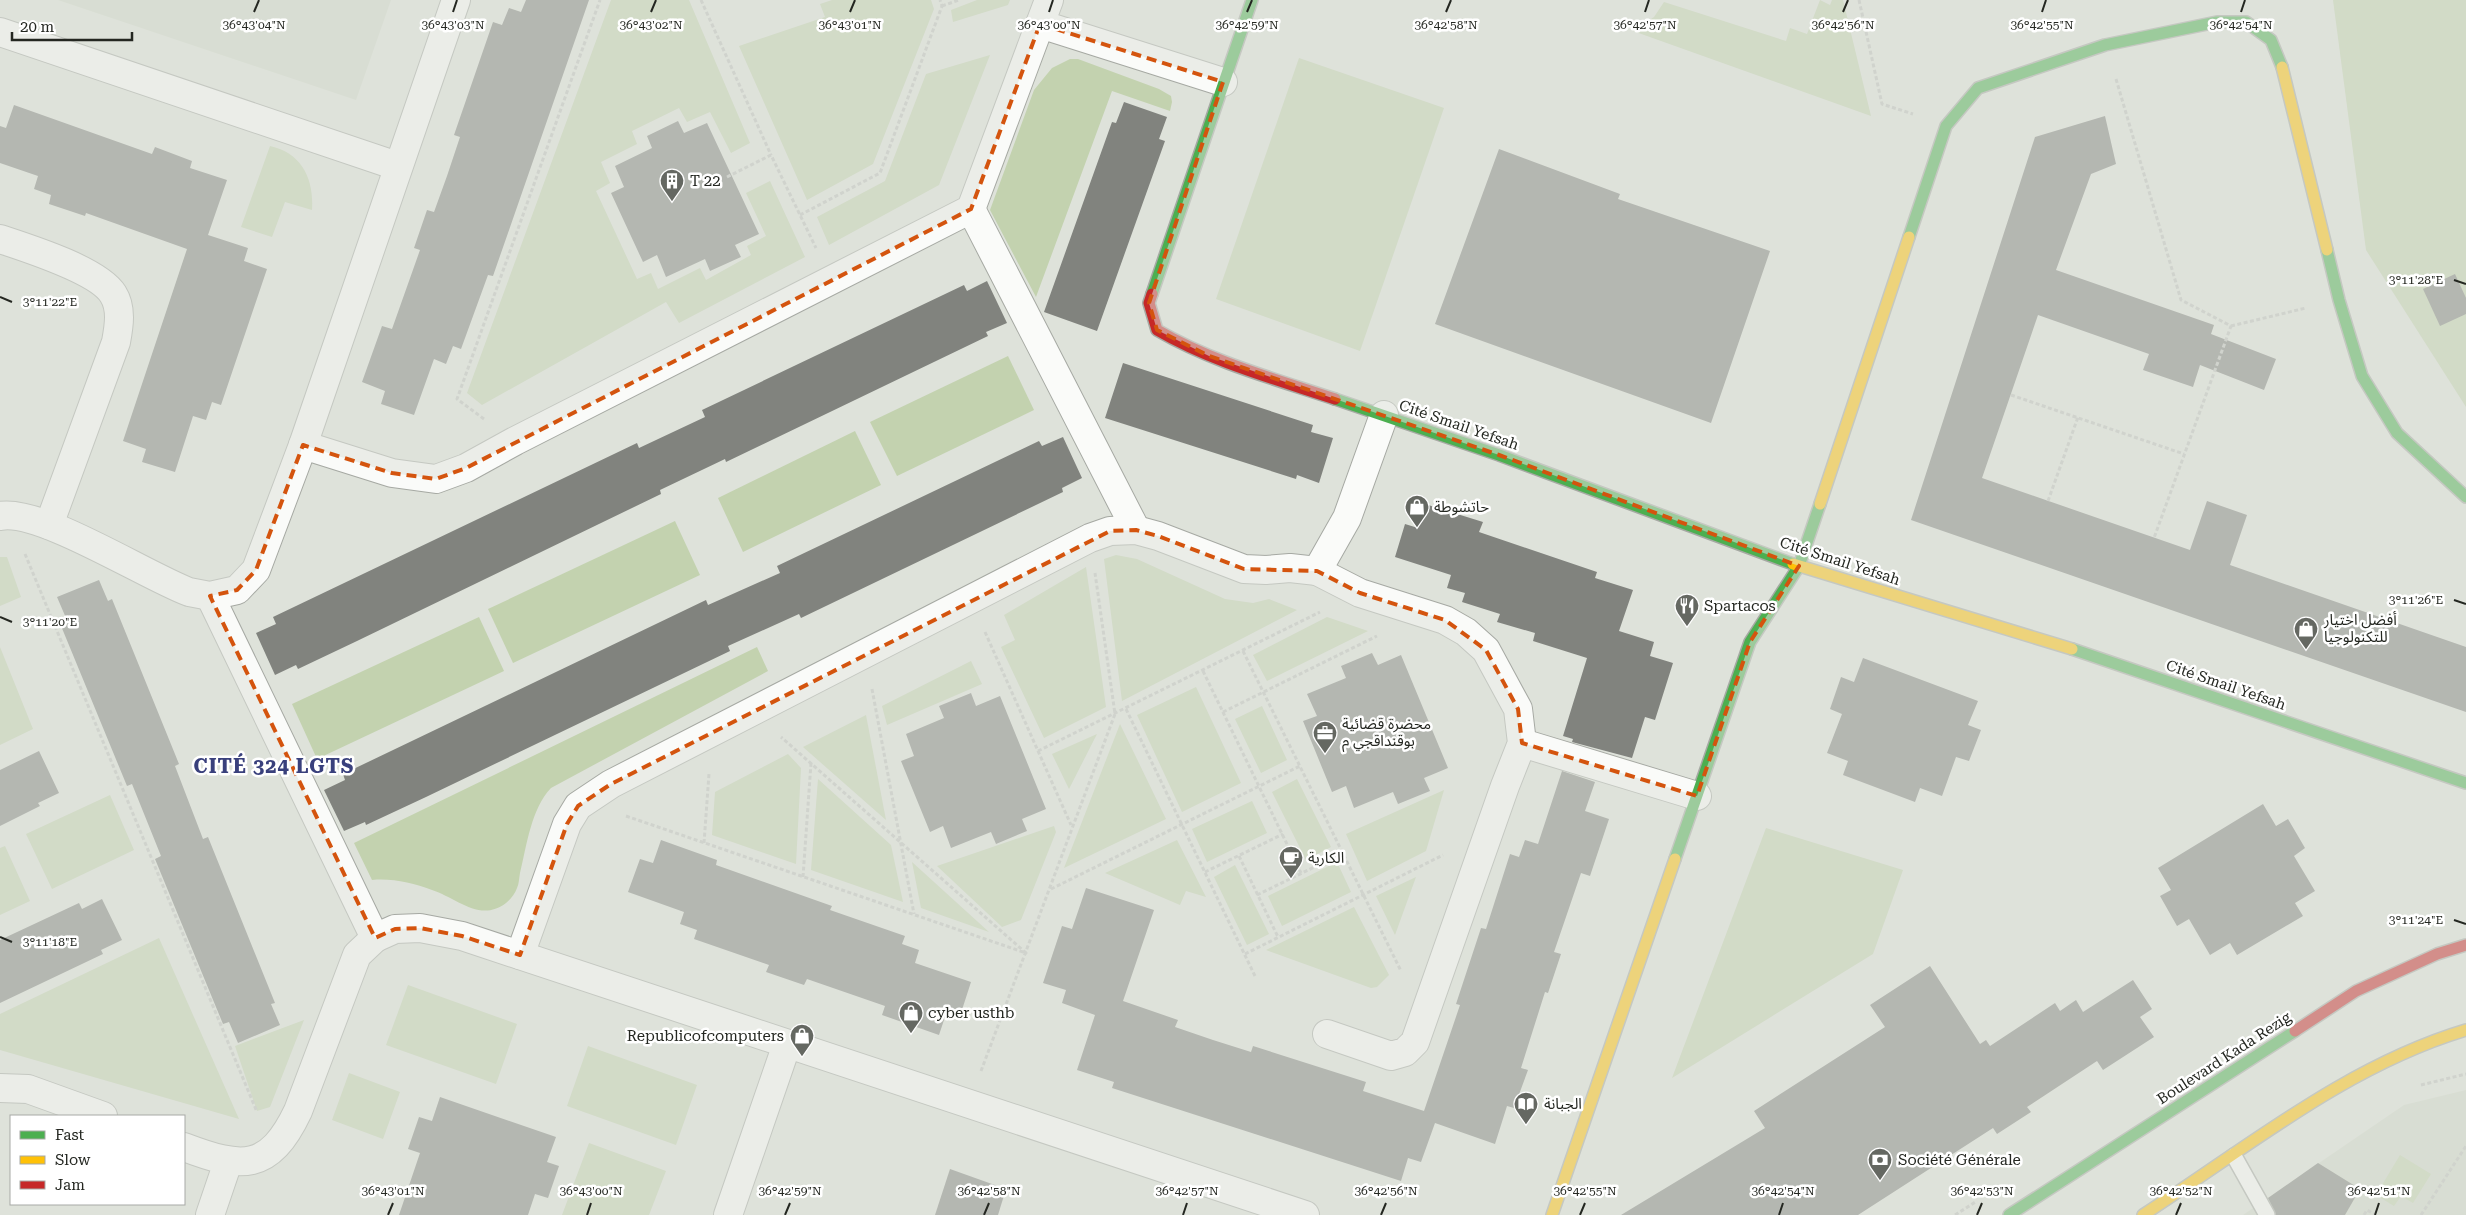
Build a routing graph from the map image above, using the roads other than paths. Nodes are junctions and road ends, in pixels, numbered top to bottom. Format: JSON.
{"nodes":[{"id":1,"x":456,"y":0,"type":"edge"},
{"id":2,"x":1252,"y":0,"type":"edge"},
{"id":3,"x":1044,"y":12,"type":"edge"},
{"id":4,"x":0,"y":32,"type":"edge"},
{"id":5,"x":1223,"y":82,"type":"junction"},
{"id":6,"x":397,"y":166,"type":"junction"},
{"id":7,"x":971,"y":209,"type":"junction"},
{"id":8,"x":0,"y":239,"type":"edge"},
{"id":9,"x":1384,"y":416,"type":"junction"},
{"id":10,"x":303,"y":445,"type":"junction"},
{"id":11,"x":2466,"y":497,"type":"edge"},
{"id":12,"x":4,"y":515,"type":"edge"},
{"id":13,"x":49,"y":525,"type":"junction"},
{"id":14,"x":1136,"y":530,"type":"junction"},
{"id":15,"x":1799,"y":566,"type":"junction"},
{"id":16,"x":1317,"y":571,"type":"junction"},
{"id":17,"x":210,"y":596,"type":"junction"},
{"id":18,"x":1522,"y":743,"type":"junction"},
{"id":19,"x":2466,"y":783,"type":"edge"},
{"id":20,"x":1697,"y":796,"type":"junction"},
{"id":21,"x":374,"y":938,"type":"junction"},
{"id":22,"x":2466,"y":945,"type":"edge"},
{"id":23,"x":520,"y":955,"type":"junction"},
{"id":24,"x":2466,"y":1030,"type":"edge"},
{"id":25,"x":1327,"y":1034,"type":"dead end"},
{"id":26,"x":788,"y":1044,"type":"junction"},
{"id":27,"x":0,"y":1088,"type":"edge"},
{"id":28,"x":100,"y":1115,"type":"edge"},
{"id":29,"x":185,"y":1147,"type":"edge"},
{"id":30,"x":2234,"y":1156,"type":"junction"},
{"id":31,"x":228,"y":1162,"type":"junction"},
{"id":32,"x":210,"y":1215,"type":"edge"},
{"id":33,"x":728,"y":1215,"type":"edge"},
{"id":34,"x":1305,"y":1215,"type":"edge"},
{"id":35,"x":1552,"y":1215,"type":"edge"},
{"id":36,"x":2009,"y":1215,"type":"edge"},
{"id":37,"x":2143,"y":1215,"type":"edge"},
{"id":38,"x":2267,"y":1215,"type":"edge"}],
"edges":[{"from":1,"to":6,"type":"street"},
{"from":2,"to":5,"type":"street","name":"Cité Smail Yefsah"},
{"from":3,"to":5,"type":"street"},
{"from":3,"to":7,"type":"street"},
{"from":4,"to":6,"type":"street"},
{"from":5,"to":9,"type":"street","name":"Cité Smail Yefsah"},
{"from":6,"to":10,"type":"street"},
{"from":7,"to":10,"type":"street"},
{"from":7,"to":14,"type":"street"},
{"from":8,"to":13,"type":"street"},
{"from":9,"to":15,"type":"street","name":"Cité Smail Yefsah"},
{"from":9,"to":16,"type":"street"},
{"from":10,"to":17,"type":"street"},
{"from":11,"to":15,"type":"street"},
{"from":12,"to":13,"type":"street"},
{"from":13,"to":17,"type":"street"},
{"from":14,"to":16,"type":"street"},
{"from":14,"to":23,"type":"street"},
{"from":15,"to":19,"type":"street","name":"Cité Smail Yefsah"},
{"from":15,"to":20,"type":"street"},
{"from":16,"to":18,"type":"street"},
{"from":17,"to":21,"type":"street"},
{"from":18,"to":20,"type":"street"},
{"from":18,"to":25,"type":"street"},
{"from":20,"to":35,"type":"street"},
{"from":21,"to":23,"type":"street"},
{"from":21,"to":31,"type":"street"},
{"from":22,"to":36,"type":"street","name":"Boulevard Kada Rezig"},
{"from":23,"to":26,"type":"street"},
{"from":24,"to":30,"type":"street"},
{"from":26,"to":33,"type":"street"},
{"from":26,"to":34,"type":"street"},
{"from":27,"to":28,"type":"street"},
{"from":29,"to":31,"type":"street"},
{"from":30,"to":37,"type":"street"},
{"from":30,"to":38,"type":"lane"},
{"from":31,"to":32,"type":"street"}]}
